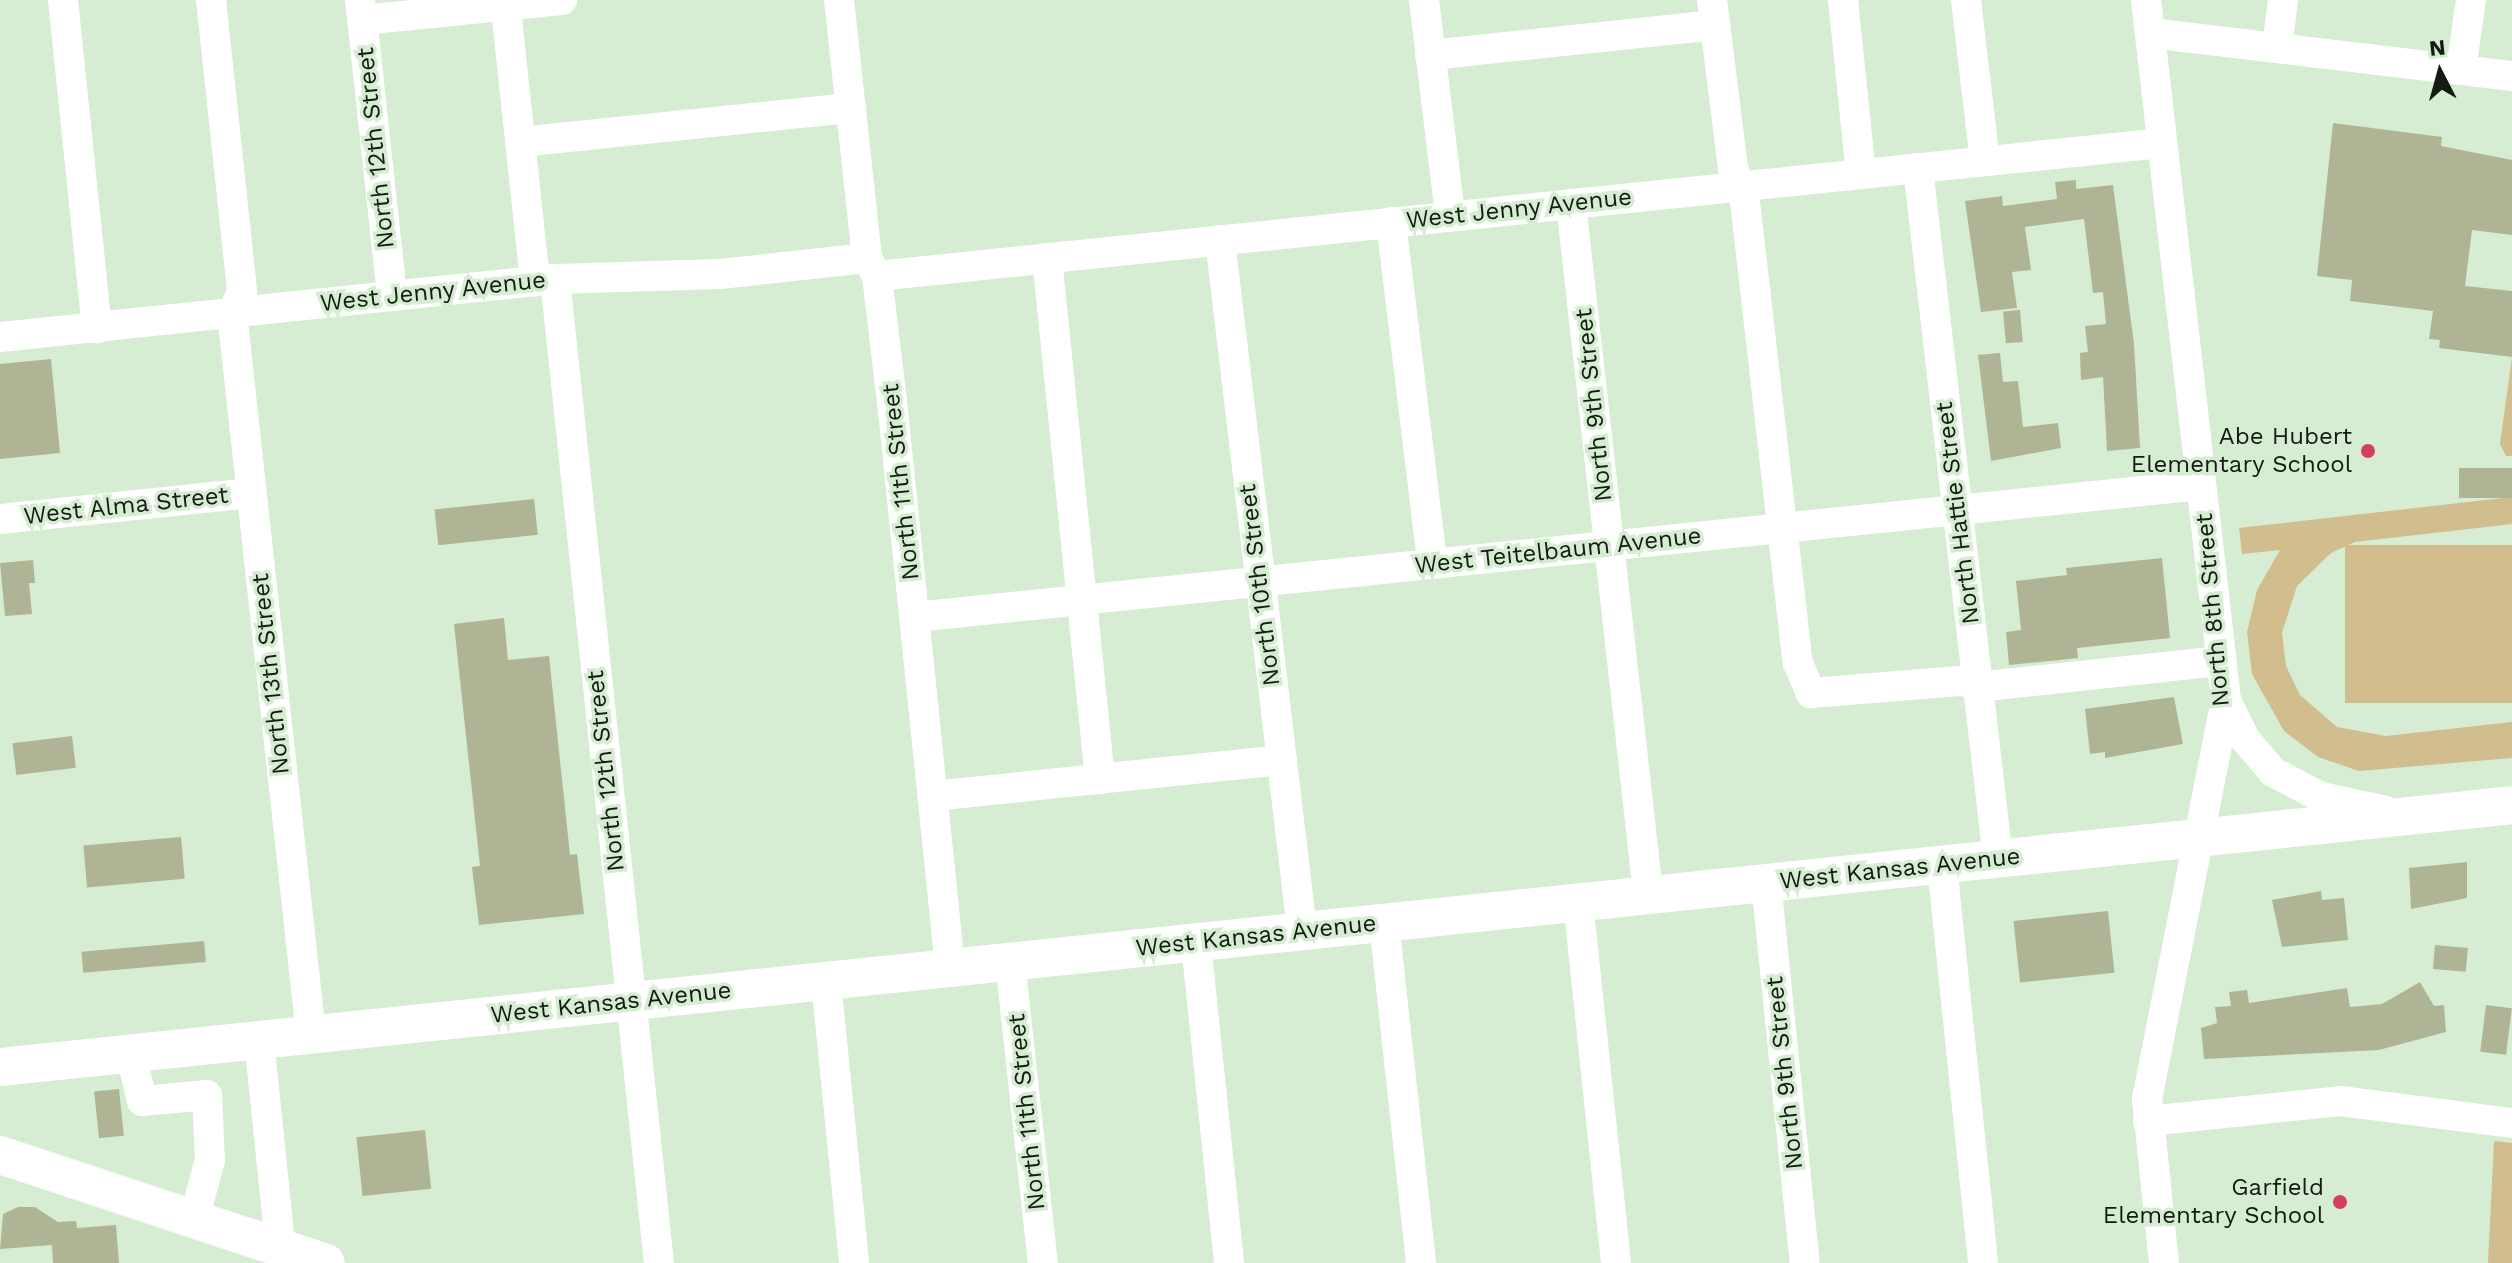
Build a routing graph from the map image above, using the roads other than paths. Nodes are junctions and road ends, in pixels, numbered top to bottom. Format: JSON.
{"nodes":[{"id":1,"x":63,"y":0,"type":"edge"},
{"id":2,"x":211,"y":0,"type":"edge"},
{"id":3,"x":562,"y":0,"type":"edge"},
{"id":4,"x":839,"y":0,"type":"edge"},
{"id":5,"x":1424,"y":0,"type":"edge"},
{"id":6,"x":1843,"y":0,"type":"edge"},
{"id":7,"x":1966,"y":0,"type":"edge"},
{"id":8,"x":2146,"y":0,"type":"edge"},
{"id":9,"x":2283,"y":0,"type":"edge"},
{"id":10,"x":2471,"y":0,"type":"edge"},
{"id":11,"x":506,"y":3,"type":"edge"},
{"id":12,"x":361,"y":10,"type":"edge"},
{"id":13,"x":1713,"y":12,"type":"edge"},
{"id":14,"x":2150,"y":33,"type":"junction"},
{"id":15,"x":2277,"y":47,"type":"junction"},
{"id":16,"x":1430,"y":55,"type":"junction"},
{"id":17,"x":2461,"y":70,"type":"junction"},
{"id":18,"x":2512,"y":76,"type":"edge"},
{"id":19,"x":851,"y":108,"type":"junction"},
{"id":20,"x":520,"y":142,"type":"junction"},
{"id":21,"x":2161,"y":143,"type":"junction"},
{"id":22,"x":1985,"y":161,"type":"junction"},
{"id":23,"x":1918,"y":168,"type":"junction"},
{"id":24,"x":1861,"y":174,"type":"junction"},
{"id":25,"x":1739,"y":186,"type":"junction"},
{"id":26,"x":1571,"y":204,"type":"junction"},
{"id":27,"x":1450,"y":216,"type":"junction"},
{"id":28,"x":1391,"y":222,"type":"junction"},
{"id":29,"x":1220,"y":240,"type":"junction"},
{"id":30,"x":1047,"y":258,"type":"junction"},
{"id":31,"x":872,"y":267,"type":"junction"},
{"id":32,"x":545,"y":280,"type":"junction"},
{"id":33,"x":392,"y":296,"type":"junction"},
{"id":34,"x":232,"y":313,"type":"junction"},
{"id":35,"x":97,"y":328,"type":"junction"},
{"id":36,"x":0,"y":337,"type":"edge"},
{"id":37,"x":2201,"y":485,"type":"junction"},
{"id":38,"x":252,"y":493,"type":"junction"},
{"id":39,"x":1958,"y":510,"type":"junction"},
{"id":40,"x":0,"y":519,"type":"edge"},
{"id":41,"x":1783,"y":528,"type":"junction"},
{"id":42,"x":1609,"y":546,"type":"junction"},
{"id":43,"x":1432,"y":563,"type":"junction"},
{"id":44,"x":1260,"y":581,"type":"junction"},
{"id":45,"x":1082,"y":600,"type":"junction"},
{"id":46,"x":915,"y":617,"type":"junction"},
{"id":47,"x":2221,"y":661,"type":"junction"},
{"id":48,"x":1978,"y":683,"type":"junction"},
{"id":49,"x":2226,"y":700,"type":"junction"},
{"id":50,"x":1282,"y":760,"type":"junction"},
{"id":51,"x":1100,"y":779,"type":"junction"},
{"id":52,"x":933,"y":796,"type":"junction"},
{"id":53,"x":2512,"y":805,"type":"edge"},
{"id":54,"x":2408,"y":816,"type":"junction"},
{"id":55,"x":2200,"y":837,"type":"junction"},
{"id":56,"x":1998,"y":859,"type":"junction"},
{"id":57,"x":1942,"y":865,"type":"junction"},
{"id":58,"x":1766,"y":882,"type":"junction"},
{"id":59,"x":1648,"y":893,"type":"junction"},
{"id":60,"x":1578,"y":901,"type":"junction"},
{"id":61,"x":1384,"y":922,"type":"junction"},
{"id":62,"x":1302,"y":930,"type":"junction"},
{"id":63,"x":1196,"y":943,"type":"junction"},
{"id":64,"x":1010,"y":961,"type":"junction"},
{"id":65,"x":950,"y":967,"type":"junction"},
{"id":66,"x":826,"y":981,"type":"junction"},
{"id":67,"x":630,"y":1000,"type":"junction"},
{"id":68,"x":311,"y":1034,"type":"junction"},
{"id":69,"x":259,"y":1040,"type":"junction"},
{"id":70,"x":131,"y":1054,"type":"junction"},
{"id":71,"x":0,"y":1067,"type":"edge"},
{"id":72,"x":2148,"y":1121,"type":"junction"},
{"id":73,"x":2512,"y":1123,"type":"edge"},
{"id":74,"x":0,"y":1155,"type":"edge"},
{"id":75,"x":194,"y":1219,"type":"junction"},
{"id":76,"x":281,"y":1256,"type":"edge"},
{"id":77,"x":326,"y":1263,"type":"edge"},
{"id":78,"x":659,"y":1263,"type":"edge"},
{"id":79,"x":854,"y":1263,"type":"edge"},
{"id":80,"x":1043,"y":1263,"type":"edge"},
{"id":81,"x":1229,"y":1263,"type":"edge"},
{"id":82,"x":1421,"y":1263,"type":"edge"},
{"id":83,"x":1616,"y":1263,"type":"edge"},
{"id":84,"x":1805,"y":1263,"type":"edge"},
{"id":85,"x":1983,"y":1263,"type":"edge"},
{"id":86,"x":2164,"y":1263,"type":"edge"}],
"edges":[{"from":1,"to":35,"type":"street"},
{"from":2,"to":34,"type":"street","name":"North 13th Street"},
{"from":3,"to":11,"type":"street"},
{"from":4,"to":19,"type":"street","name":"North 11th Street"},
{"from":5,"to":16,"type":"street"},
{"from":6,"to":24,"type":"street"},
{"from":7,"to":22,"type":"street"},
{"from":8,"to":14,"type":"street","name":"North 8th Street"},
{"from":9,"to":15,"type":"street"},
{"from":10,"to":17,"type":"street"},
{"from":11,"to":12,"type":"street"},
{"from":11,"to":20,"type":"street","name":"North 12th Street"},
{"from":12,"to":33,"type":"street","name":"North 12th Street"},
{"from":13,"to":16,"type":"street"},
{"from":13,"to":25,"type":"street"},
{"from":14,"to":15,"type":"street"},
{"from":14,"to":21,"type":"street","name":"North 8th Street"},
{"from":15,"to":17,"type":"street"},
{"from":16,"to":27,"type":"street"},
{"from":17,"to":18,"type":"street"},
{"from":19,"to":20,"type":"street"},
{"from":19,"to":31,"type":"street","name":"North 11th Street"},
{"from":20,"to":32,"type":"street","name":"North 12th Street"},
{"from":21,"to":22,"type":"street","name":"West Jenny Avenue"},
{"from":21,"to":37,"type":"street","name":"North 8th Street"},
{"from":22,"to":23,"type":"street","name":"West Jenny Avenue"},
{"from":23,"to":24,"type":"street","name":"West Jenny Avenue"},
{"from":23,"to":39,"type":"street","name":"North Hattie Street"},
{"from":24,"to":25,"type":"street","name":"West Jenny Avenue"},
{"from":25,"to":26,"type":"street","name":"West Jenny Avenue"},
{"from":25,"to":41,"type":"street"},
{"from":26,"to":27,"type":"street","name":"West Jenny Avenue"},
{"from":26,"to":42,"type":"street","name":"North 9th Street"},
{"from":27,"to":28,"type":"street","name":"West Jenny Avenue"},
{"from":28,"to":29,"type":"street","name":"West Jenny Avenue"},
{"from":28,"to":43,"type":"street"},
{"from":29,"to":30,"type":"street","name":"West Jenny Avenue"},
{"from":29,"to":44,"type":"street","name":"North 10th Street"},
{"from":30,"to":31,"type":"street","name":"West Jenny Avenue"},
{"from":30,"to":45,"type":"street"},
{"from":31,"to":32,"type":"street","name":"West Jenny Avenue"},
{"from":31,"to":46,"type":"street","name":"North 11th Street"},
{"from":32,"to":33,"type":"street","name":"West Jenny Avenue"},
{"from":32,"to":67,"type":"street","name":"North 12th Street"},
{"from":33,"to":34,"type":"street","name":"West Jenny Avenue"},
{"from":34,"to":35,"type":"street","name":"West Jenny Avenue"},
{"from":34,"to":38,"type":"street","name":"North 13th Street"},
{"from":35,"to":36,"type":"street","name":"West Jenny Avenue"},
{"from":37,"to":39,"type":"street","name":"West Teitelbaum Avenue"},
{"from":37,"to":47,"type":"street","name":"North 8th Street"},
{"from":38,"to":40,"type":"street","name":"West Alma Street"},
{"from":38,"to":68,"type":"street","name":"North 13th Street"},
{"from":39,"to":41,"type":"street","name":"West Teitelbaum Avenue"},
{"from":39,"to":48,"type":"street","name":"North Hattie Street"},
{"from":41,"to":42,"type":"street","name":"West Teitelbaum Avenue"},
{"from":41,"to":48,"type":"street"},
{"from":42,"to":43,"type":"street","name":"West Teitelbaum Avenue"},
{"from":42,"to":59,"type":"street","name":"North 9th Street"},
{"from":43,"to":44,"type":"street","name":"West Teitelbaum Avenue"},
{"from":44,"to":45,"type":"street","name":"West Teitelbaum Avenue"},
{"from":44,"to":50,"type":"street","name":"North 10th Street"},
{"from":45,"to":46,"type":"street","name":"West Teitelbaum Avenue"},
{"from":45,"to":51,"type":"street"},
{"from":46,"to":52,"type":"street","name":"North 11th Street"},
{"from":47,"to":48,"type":"street"},
{"from":47,"to":49,"type":"street","name":"North 8th Street"},
{"from":48,"to":56,"type":"street","name":"North Hattie Street"},
{"from":49,"to":54,"type":"street"},
{"from":49,"to":55,"type":"street","name":"North 8th Street"},
{"from":50,"to":51,"type":"street"},
{"from":50,"to":62,"type":"street","name":"North 10th Street"},
{"from":51,"to":52,"type":"street"},
{"from":52,"to":65,"type":"street","name":"North 11th Street"},
{"from":53,"to":54,"type":"main road","name":"West Kansas Avenue"},
{"from":54,"to":55,"type":"main road","name":"West Kansas Avenue"},
{"from":55,"to":56,"type":"main road","name":"West Kansas Avenue"},
{"from":55,"to":72,"type":"street","name":"North 8th Street"},
{"from":56,"to":57,"type":"main road","name":"West Kansas Avenue"},
{"from":57,"to":58,"type":"main road","name":"West Kansas Avenue"},
{"from":57,"to":85,"type":"street"},
{"from":58,"to":59,"type":"main road","name":"West Kansas Avenue"},
{"from":58,"to":84,"type":"street","name":"North 9th Street"},
{"from":59,"to":60,"type":"main road","name":"West Kansas Avenue"},
{"from":60,"to":61,"type":"main road","name":"West Kansas Avenue"},
{"from":60,"to":83,"type":"street"},
{"from":61,"to":62,"type":"main road","name":"West Kansas Avenue"},
{"from":61,"to":82,"type":"street"},
{"from":62,"to":63,"type":"main road","name":"West Kansas Avenue"},
{"from":63,"to":64,"type":"main road","name":"West Kansas Avenue"},
{"from":63,"to":81,"type":"street"},
{"from":64,"to":65,"type":"main road","name":"West Kansas Avenue"},
{"from":64,"to":80,"type":"street","name":"North 11th Street"},
{"from":65,"to":66,"type":"main road","name":"West Kansas Avenue"},
{"from":66,"to":67,"type":"main road","name":"West Kansas Avenue"},
{"from":66,"to":79,"type":"street"},
{"from":67,"to":68,"type":"main road","name":"West Kansas Avenue"},
{"from":67,"to":78,"type":"street","name":"North 12th Street"},
{"from":68,"to":69,"type":"main road","name":"West Kansas Avenue"},
{"from":69,"to":70,"type":"main road","name":"West Kansas Avenue"},
{"from":69,"to":76,"type":"street"},
{"from":70,"to":71,"type":"main road","name":"West Kansas Avenue"},
{"from":70,"to":75,"type":"street"},
{"from":72,"to":73,"type":"street"},
{"from":72,"to":86,"type":"street","name":"North 8th Street"},
{"from":74,"to":75,"type":"main road"},
{"from":75,"to":76,"type":"main road"},
{"from":76,"to":77,"type":"main road"}]}
